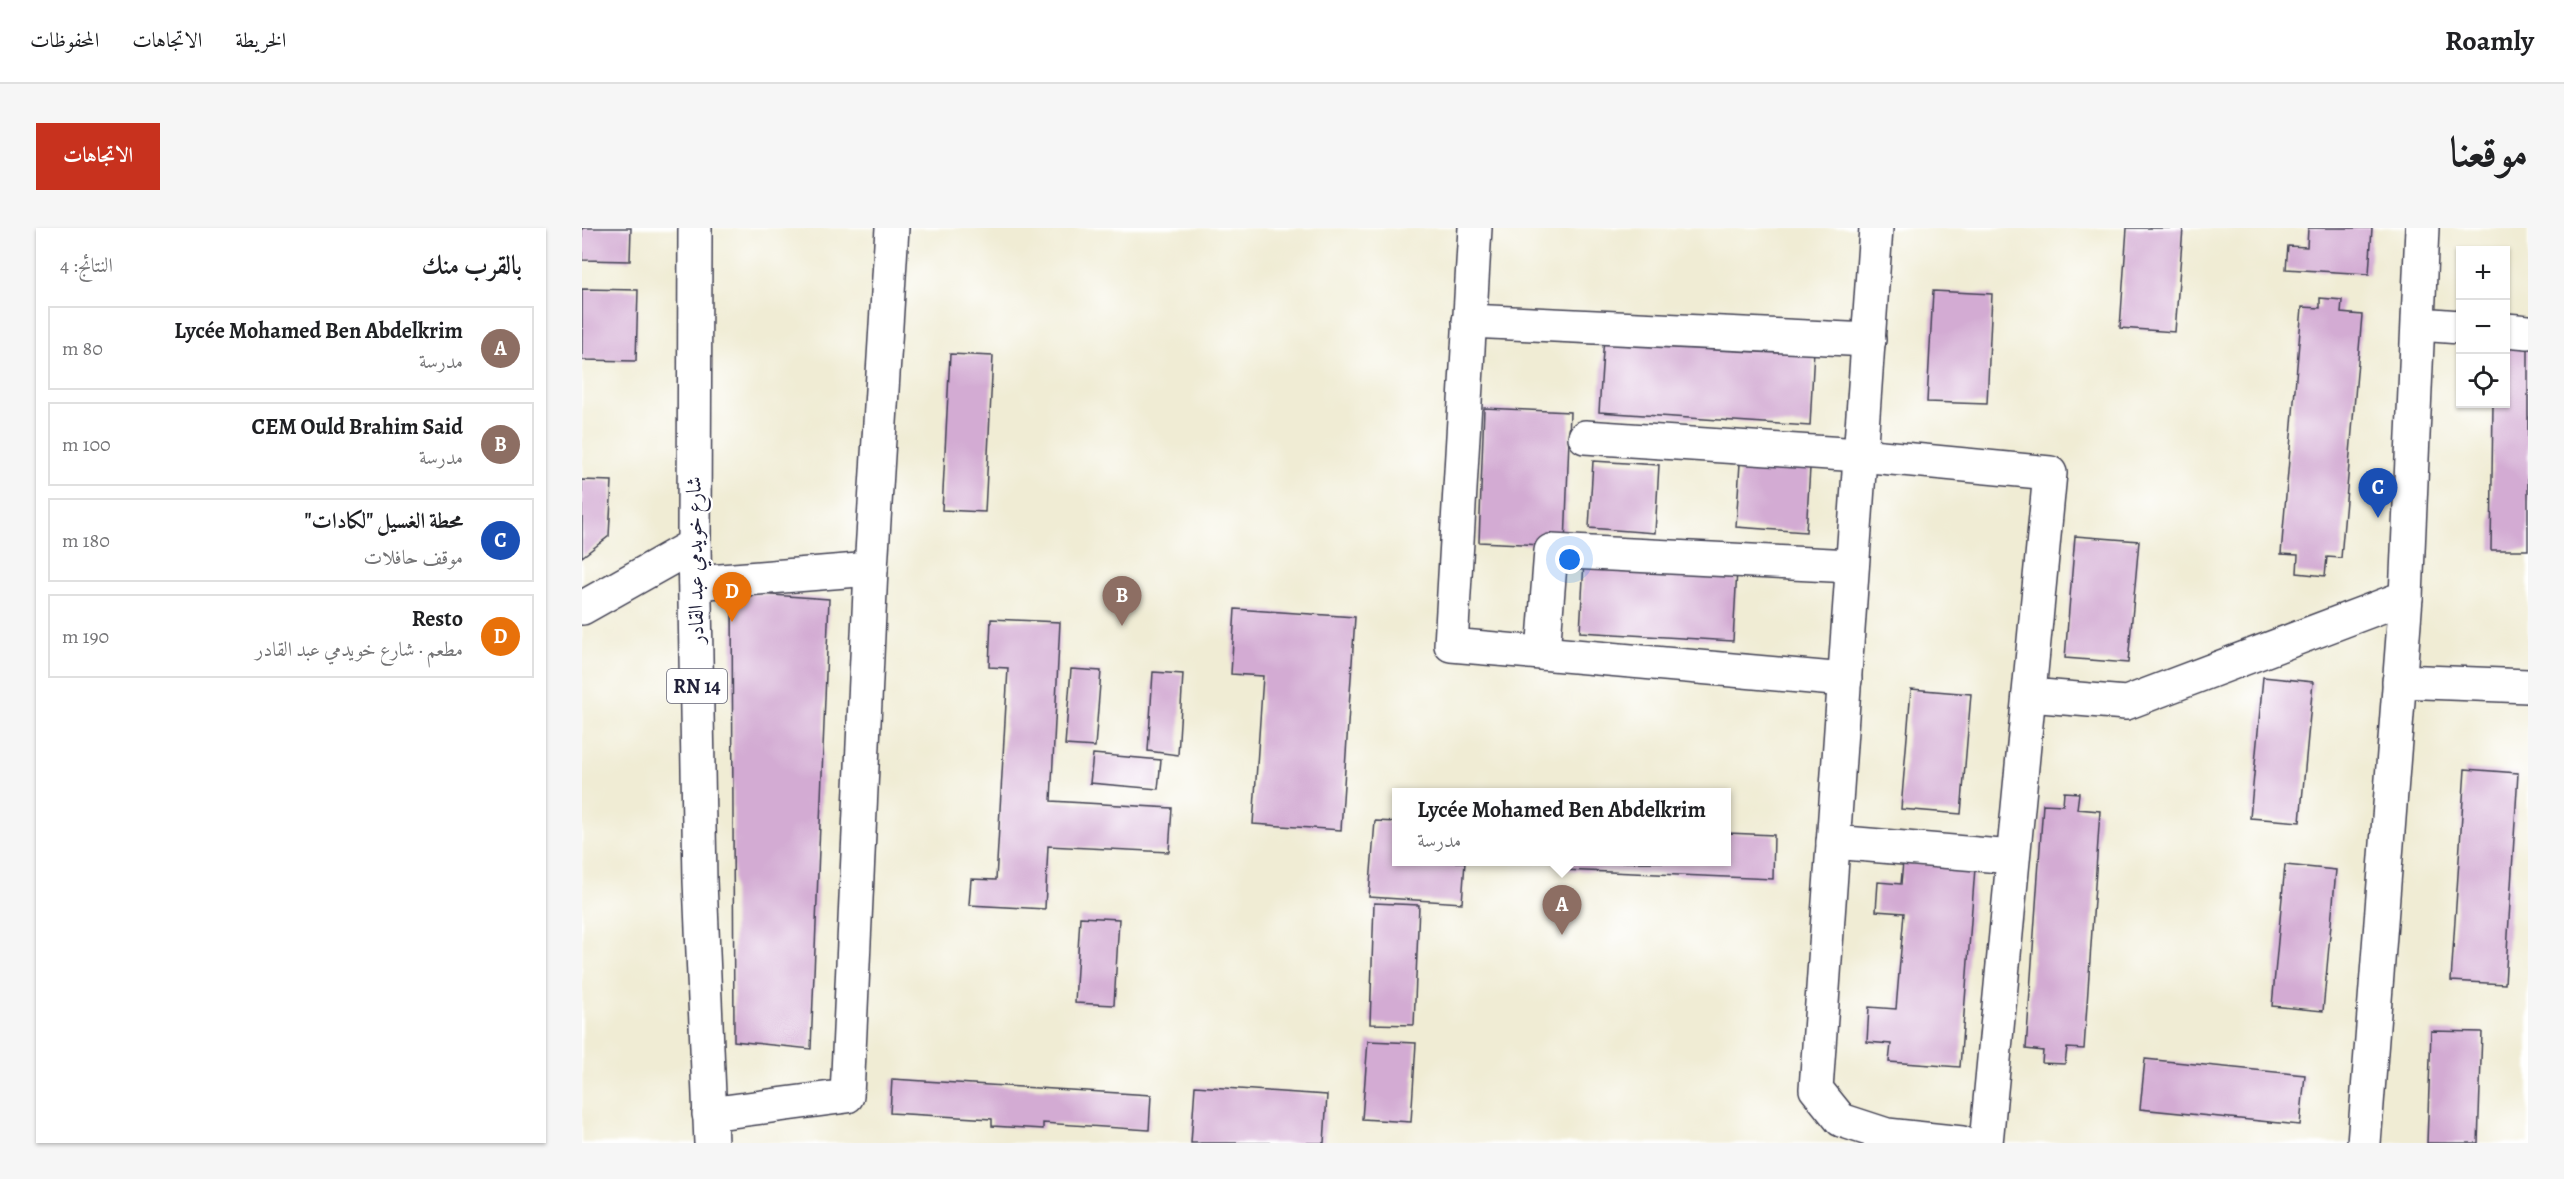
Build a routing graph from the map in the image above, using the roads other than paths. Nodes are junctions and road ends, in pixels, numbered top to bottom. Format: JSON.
{"nodes":[{"id":1,"x":695,"y":228,"type":"edge"},
{"id":2,"x":892,"y":228,"type":"edge"},
{"id":3,"x":1475,"y":228,"type":"edge"},
{"id":4,"x":1876,"y":228,"type":"edge"},
{"id":5,"x":2422,"y":228,"type":"edge"},
{"id":6,"x":1469,"y":321,"type":"junction"},
{"id":7,"x":2419,"y":324,"type":"junction"},
{"id":8,"x":2456,"y":327,"type":"edge"},
{"id":9,"x":2510,"y":330,"type":"edge"},
{"id":10,"x":2528,"y":332,"type":"edge"},
{"id":11,"x":1869,"y":340,"type":"junction"},
{"id":12,"x":1585,"y":437,"type":"dead end"},
{"id":13,"x":1860,"y":455,"type":"junction"},
{"id":14,"x":694,"y":545,"type":"junction"},
{"id":15,"x":1852,"y":566,"type":"junction"},
{"id":16,"x":871,"y":569,"type":"junction"},
{"id":17,"x":696,"y":583,"type":"junction"},
{"id":18,"x":2406,"y":597,"type":"junction"},
{"id":19,"x":582,"y":608,"type":"edge"},
{"id":20,"x":1543,"y":653,"type":"junction"},
{"id":21,"x":1845,"y":680,"type":"junction"},
{"id":22,"x":2399,"y":681,"type":"junction"},
{"id":23,"x":2528,"y":686,"type":"edge"},
{"id":24,"x":2029,"y":695,"type":"junction"},
{"id":25,"x":1833,"y":842,"type":"junction"},
{"id":26,"x":2013,"y":857,"type":"junction"},
{"id":27,"x":710,"y":1128,"type":"edge"},
{"id":28,"x":1962,"y":1143,"type":"edge"},
{"id":29,"x":1986,"y":1143,"type":"edge"},
{"id":30,"x":2364,"y":1143,"type":"edge"}],
"edges":[{"from":1,"to":14,"type":"street","name":"شارع خويدمي عبد القادر","number":"RN 14"},
{"from":2,"to":16,"type":"street"},
{"from":3,"to":6,"type":"street"},
{"from":4,"to":11,"type":"street"},
{"from":5,"to":7,"type":"street"},
{"from":6,"to":11,"type":"street"},
{"from":6,"to":20,"type":"street"},
{"from":7,"to":8,"type":"street"},
{"from":7,"to":18,"type":"street"},
{"from":9,"to":10,"type":"street"},
{"from":11,"to":13,"type":"street"},
{"from":12,"to":13,"type":"street"},
{"from":13,"to":15,"type":"street"},
{"from":13,"to":24,"type":"street"},
{"from":14,"to":17,"type":"street","name":"شارع خويدمي عبد القادر","number":"RN 14"},
{"from":14,"to":19,"type":"street"},
{"from":15,"to":20,"type":"street"},
{"from":15,"to":21,"type":"street"},
{"from":16,"to":17,"type":"street"},
{"from":16,"to":27,"type":"street"},
{"from":17,"to":27,"type":"street","name":"شارع خويدمي عبد القادر","number":"RN 14"},
{"from":18,"to":22,"type":"street"},
{"from":18,"to":24,"type":"street"},
{"from":20,"to":21,"type":"street"},
{"from":21,"to":25,"type":"street"},
{"from":22,"to":23,"type":"street"},
{"from":22,"to":30,"type":"street"},
{"from":24,"to":26,"type":"street"},
{"from":25,"to":26,"type":"street"},
{"from":25,"to":28,"type":"street"},
{"from":26,"to":29,"type":"street"}]}
